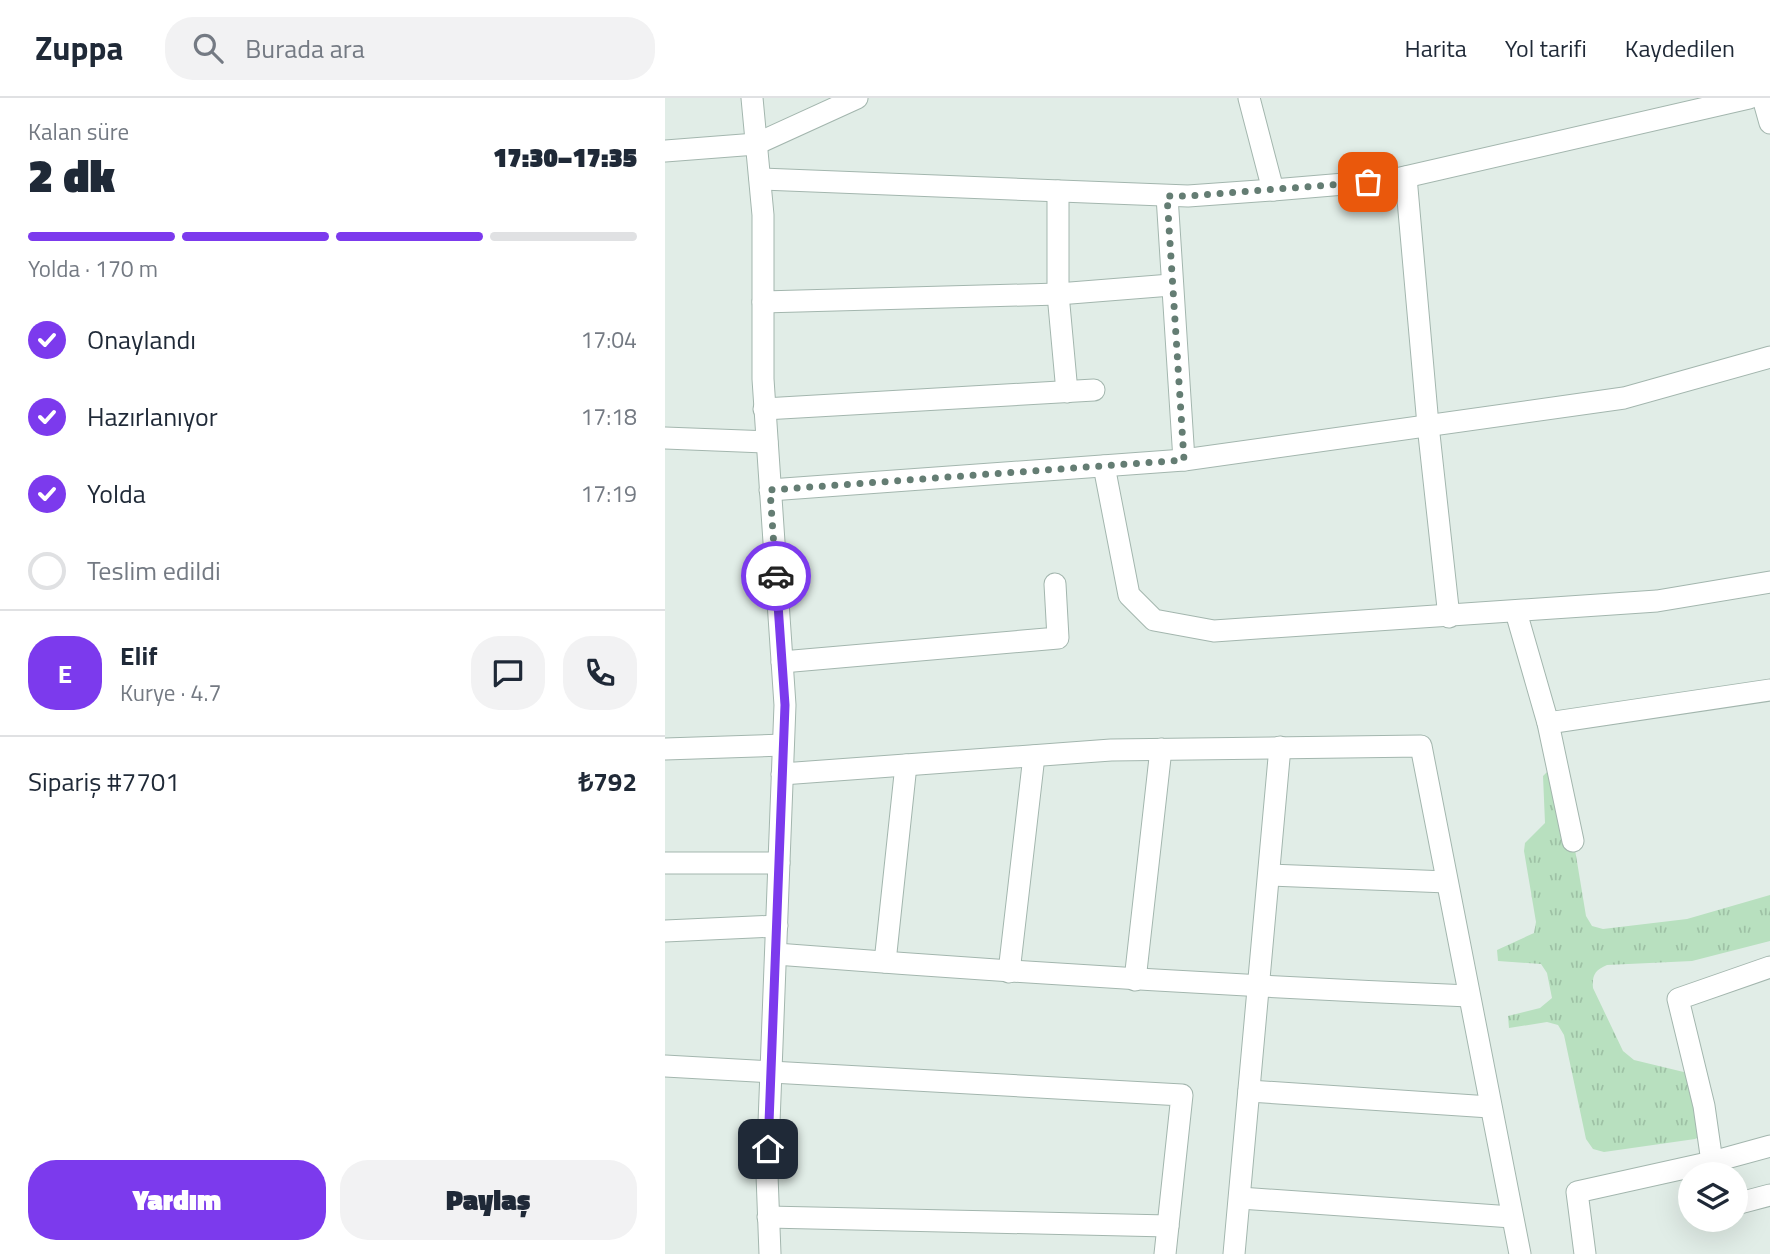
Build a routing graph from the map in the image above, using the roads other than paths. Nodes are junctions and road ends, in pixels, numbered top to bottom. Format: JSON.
{"nodes":[{"id":1,"x":752,"y":98,"type":"edge"},
{"id":2,"x":857,"y":98,"type":"edge"},
{"id":3,"x":1249,"y":98,"type":"edge"},
{"id":4,"x":1749,"y":98,"type":"edge"},
{"id":5,"x":1762,"y":98,"type":"edge"},
{"id":6,"x":1770,"y":123,"type":"edge"},
{"id":7,"x":757,"y":144,"type":"junction"},
{"id":8,"x":665,"y":151,"type":"edge"},
{"id":9,"x":1406,"y":177,"type":"junction"},
{"id":10,"x":760,"y":179,"type":"junction"},
{"id":11,"x":1273,"y":190,"type":"junction"},
{"id":12,"x":1058,"y":191,"type":"junction"},
{"id":13,"x":1167,"y":196,"type":"junction"},
{"id":14,"x":1171,"y":285,"type":"junction"},
{"id":15,"x":1058,"y":294,"type":"junction"},
{"id":16,"x":763,"y":302,"type":"junction"},
{"id":17,"x":1770,"y":357,"type":"edge"},
{"id":18,"x":1094,"y":390,"type":"dead end"},
{"id":19,"x":1067,"y":392,"type":"junction"},
{"id":20,"x":764,"y":409,"type":"junction"},
{"id":21,"x":1428,"y":425,"type":"junction"},
{"id":22,"x":665,"y":438,"type":"edge"},
{"id":23,"x":767,"y":442,"type":"junction"},
{"id":24,"x":1184,"y":460,"type":"junction"},
{"id":25,"x":1104,"y":466,"type":"junction"},
{"id":26,"x":770,"y":490,"type":"junction"},
{"id":27,"x":1770,"y":582,"type":"edge"},
{"id":28,"x":1055,"y":584,"type":"dead end"},
{"id":29,"x":1516,"y":612,"type":"junction"},
{"id":30,"x":1449,"y":617,"type":"junction"},
{"id":31,"x":782,"y":662,"type":"junction"},
{"id":32,"x":1770,"y":690,"type":"edge"},
{"id":33,"x":1548,"y":723,"type":"junction"},
{"id":34,"x":783,"y":746,"type":"junction"},
{"id":35,"x":1280,"y":747,"type":"junction"},
{"id":36,"x":665,"y":749,"type":"edge"},
{"id":37,"x":1161,"y":749,"type":"junction"},
{"id":38,"x":1034,"y":756,"type":"junction"},
{"id":39,"x":906,"y":765,"type":"junction"},
{"id":40,"x":782,"y":774,"type":"junction"},
{"id":41,"x":1573,"y":841,"type":"dead end"},
{"id":42,"x":665,"y":863,"type":"edge"},
{"id":43,"x":779,"y":863,"type":"junction"},
{"id":44,"x":1269,"y":875,"type":"junction"},
{"id":45,"x":1447,"y":882,"type":"junction"},
{"id":46,"x":776,"y":926,"type":"junction"},
{"id":47,"x":665,"y":931,"type":"edge"},
{"id":48,"x":776,"y":954,"type":"junction"},
{"id":49,"x":885,"y":962,"type":"junction"},
{"id":50,"x":1770,"y":967,"type":"edge"},
{"id":51,"x":1009,"y":972,"type":"junction"},
{"id":52,"x":1135,"y":980,"type":"junction"},
{"id":53,"x":1259,"y":987,"type":"junction"},
{"id":54,"x":1469,"y":996,"type":"junction"},
{"id":55,"x":665,"y":1066,"type":"edge"},
{"id":56,"x":771,"y":1072,"type":"junction"},
{"id":57,"x":1249,"y":1091,"type":"junction"},
{"id":58,"x":1490,"y":1107,"type":"junction"},
{"id":59,"x":1770,"y":1146,"type":"edge"},
{"id":60,"x":1712,"y":1162,"type":"joint"},
{"id":61,"x":1678,"y":1170,"type":"edge"},
{"id":62,"x":1770,"y":1195,"type":"edge"},
{"id":63,"x":1240,"y":1198,"type":"junction"},
{"id":64,"x":1748,"y":1201,"type":"edge"},
{"id":65,"x":768,"y":1217,"type":"junction"},
{"id":66,"x":1512,"y":1217,"type":"junction"},
{"id":67,"x":1168,"y":1226,"type":"junction"},
{"id":68,"x":770,"y":1254,"type":"edge"},
{"id":69,"x":1165,"y":1254,"type":"edge"},
{"id":70,"x":1234,"y":1254,"type":"edge"},
{"id":71,"x":1520,"y":1254,"type":"edge"},
{"id":72,"x":1585,"y":1254,"type":"edge"}],
"edges":[{"from":1,"to":7,"type":"street"},
{"from":2,"to":7,"type":"street"},
{"from":3,"to":11,"type":"street"},
{"from":4,"to":9,"type":"street"},
{"from":5,"to":6,"type":"street"},
{"from":7,"to":8,"type":"street"},
{"from":7,"to":10,"type":"street"},
{"from":9,"to":11,"type":"street"},
{"from":9,"to":21,"type":"street"},
{"from":10,"to":12,"type":"street"},
{"from":10,"to":16,"type":"street"},
{"from":11,"to":13,"type":"street"},
{"from":12,"to":13,"type":"street"},
{"from":12,"to":15,"type":"street"},
{"from":13,"to":14,"type":"street"},
{"from":14,"to":15,"type":"street"},
{"from":14,"to":24,"type":"street"},
{"from":15,"to":16,"type":"street"},
{"from":15,"to":19,"type":"street"},
{"from":16,"to":20,"type":"street"},
{"from":17,"to":21,"type":"street"},
{"from":18,"to":19,"type":"street"},
{"from":19,"to":20,"type":"street"},
{"from":20,"to":23,"type":"street"},
{"from":21,"to":24,"type":"street"},
{"from":21,"to":30,"type":"street"},
{"from":22,"to":23,"type":"street"},
{"from":23,"to":26,"type":"street"},
{"from":24,"to":25,"type":"street"},
{"from":25,"to":26,"type":"street"},
{"from":25,"to":30,"type":"street"},
{"from":26,"to":31,"type":"street"},
{"from":27,"to":29,"type":"street"},
{"from":28,"to":31,"type":"street"},
{"from":29,"to":30,"type":"street"},
{"from":29,"to":33,"type":"street"},
{"from":31,"to":34,"type":"street"},
{"from":32,"to":33,"type":"street"},
{"from":33,"to":41,"type":"street"},
{"from":34,"to":36,"type":"street"},
{"from":34,"to":40,"type":"street"},
{"from":35,"to":37,"type":"street"},
{"from":35,"to":44,"type":"street"},
{"from":35,"to":45,"type":"street"},
{"from":37,"to":38,"type":"street"},
{"from":37,"to":52,"type":"street"},
{"from":38,"to":39,"type":"street"},
{"from":38,"to":51,"type":"street"},
{"from":39,"to":40,"type":"street"},
{"from":39,"to":49,"type":"street"},
{"from":40,"to":43,"type":"street"},
{"from":42,"to":43,"type":"street"},
{"from":43,"to":46,"type":"street"},
{"from":44,"to":45,"type":"street"},
{"from":44,"to":53,"type":"street"},
{"from":45,"to":54,"type":"street"},
{"from":46,"to":47,"type":"street"},
{"from":46,"to":48,"type":"street"},
{"from":48,"to":49,"type":"street"},
{"from":48,"to":56,"type":"street"},
{"from":49,"to":51,"type":"street"},
{"from":50,"to":60,"type":"street"},
{"from":51,"to":52,"type":"street"},
{"from":52,"to":53,"type":"street"},
{"from":53,"to":54,"type":"street"},
{"from":53,"to":57,"type":"street"},
{"from":54,"to":58,"type":"street"},
{"from":55,"to":56,"type":"street"},
{"from":56,"to":65,"type":"street"},
{"from":56,"to":67,"type":"street"},
{"from":57,"to":58,"type":"street"},
{"from":57,"to":63,"type":"street"},
{"from":58,"to":66,"type":"street"},
{"from":59,"to":60,"type":"street"},
{"from":61,"to":72,"type":"street"},
{"from":62,"to":64,"type":"street"},
{"from":63,"to":66,"type":"street"},
{"from":63,"to":70,"type":"street"},
{"from":65,"to":67,"type":"street"},
{"from":65,"to":68,"type":"street"},
{"from":66,"to":71,"type":"street"},
{"from":67,"to":69,"type":"street"}]}
